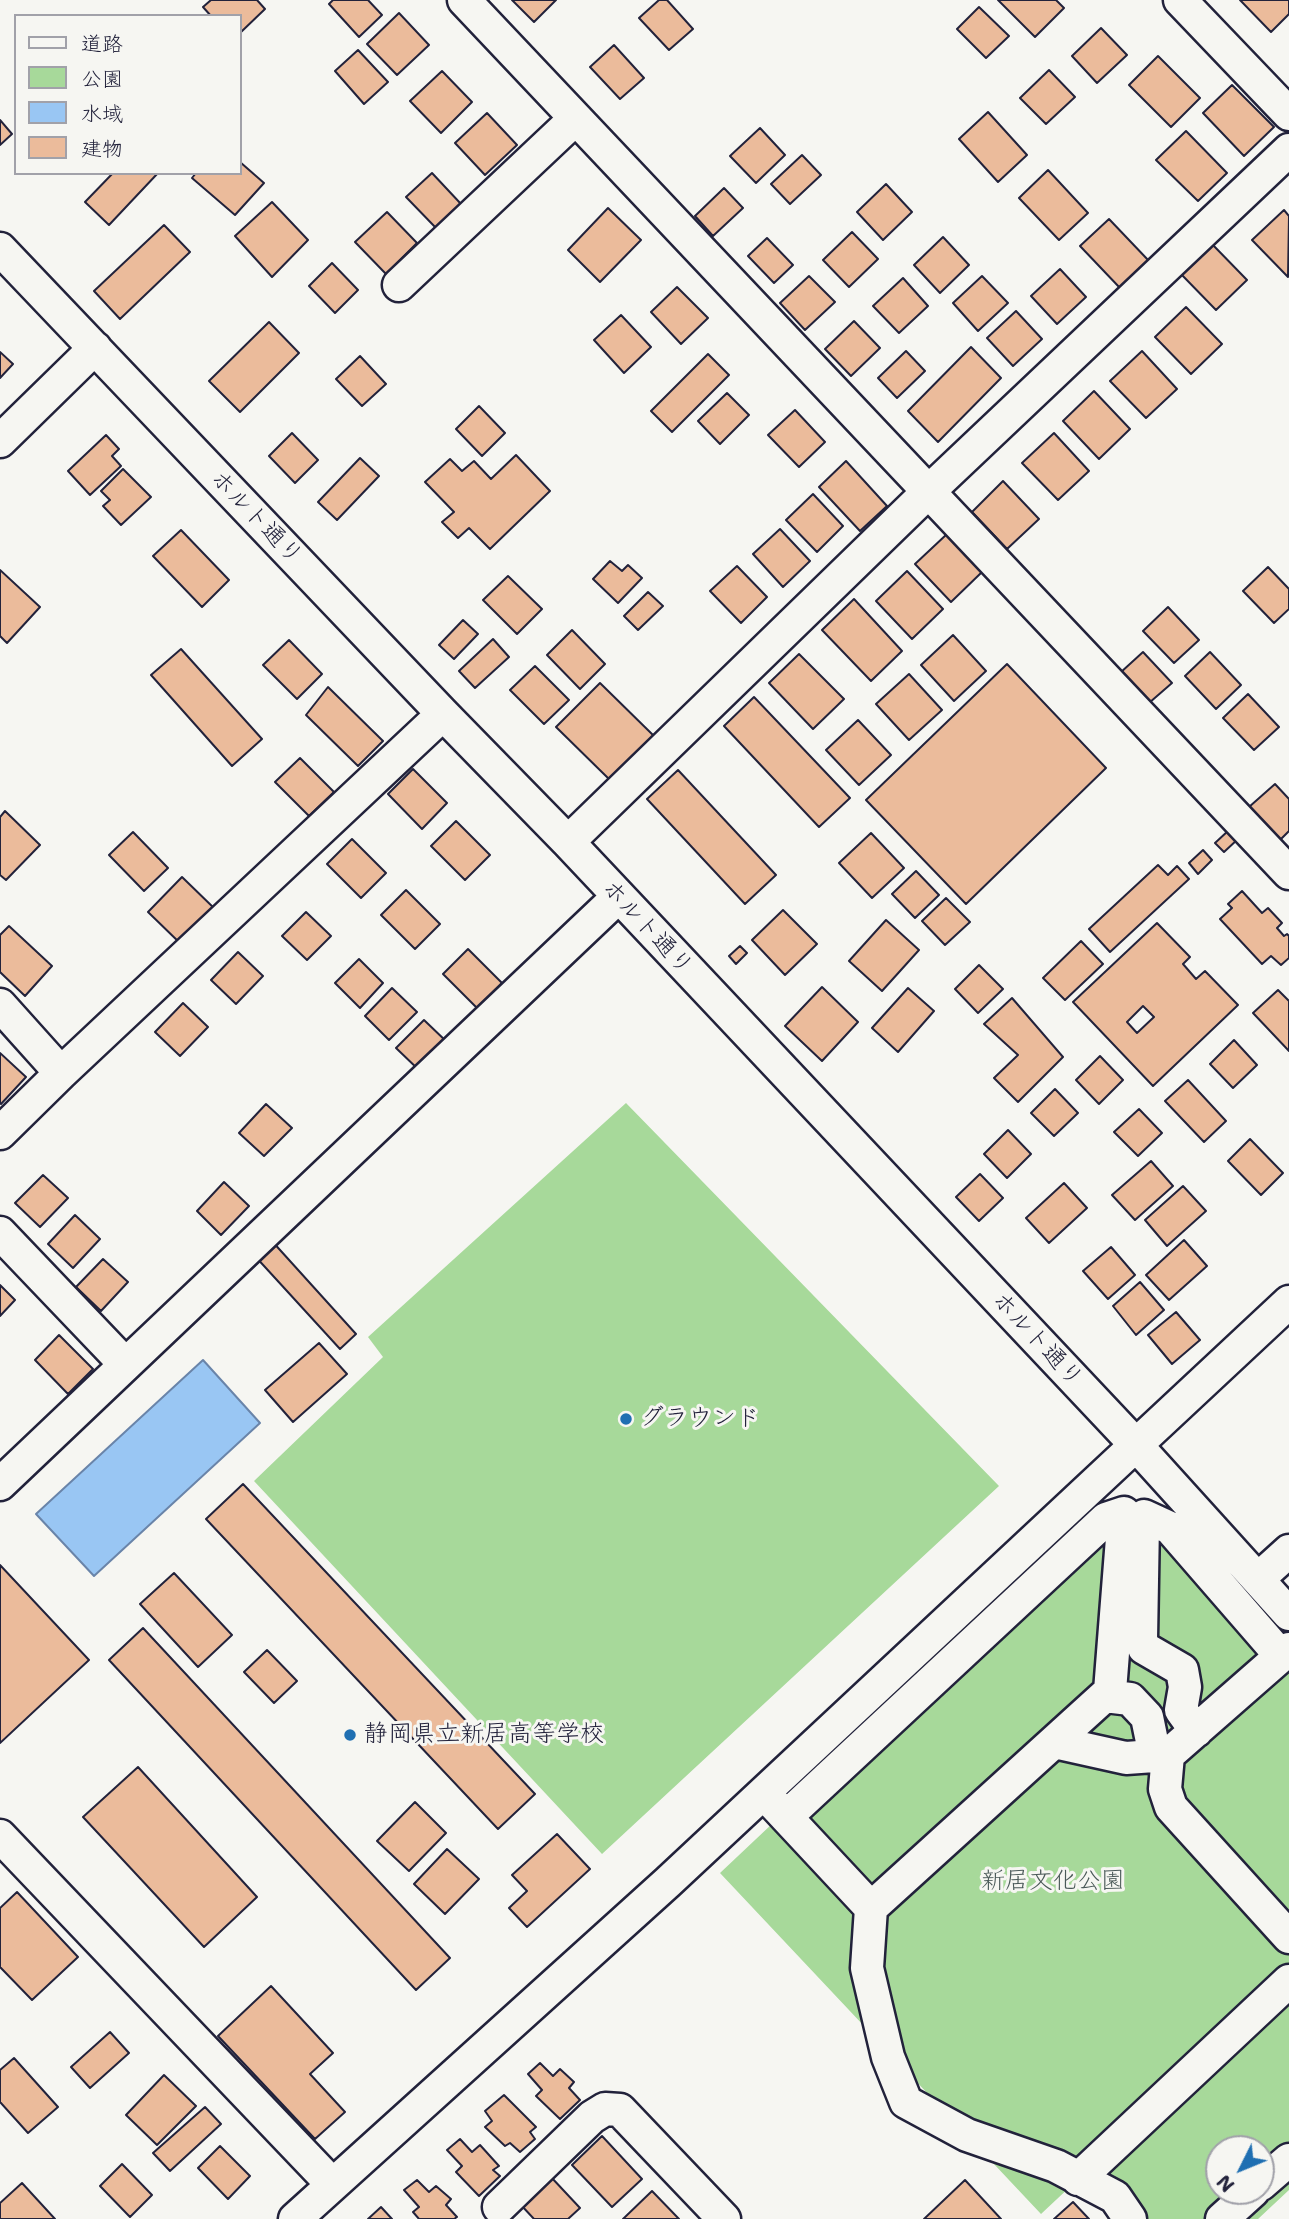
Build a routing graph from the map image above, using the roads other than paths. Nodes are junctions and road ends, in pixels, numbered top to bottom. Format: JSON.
{"nodes":[{"id":1,"x":464,"y":0,"type":"edge"},
{"id":2,"x":1180,"y":0,"type":"edge"},
{"id":3,"x":1289,"y":114,"type":"edge"},
{"id":4,"x":575,"y":119,"type":"junction"},
{"id":5,"x":1289,"y":150,"type":"edge"},
{"id":6,"x":0,"y":249,"type":"edge"},
{"id":7,"x":399,"y":285,"type":"dead end"},
{"id":8,"x":95,"y":348,"type":"junction"},
{"id":9,"x":0,"y":441,"type":"edge"},
{"id":10,"x":928,"y":492,"type":"junction"},
{"id":11,"x":443,"y":714,"type":"junction"},
{"id":12,"x":568,"y":842,"type":"junction"},
{"id":13,"x":1289,"y":873,"type":"edge"},
{"id":14,"x":618,"y":897,"type":"junction"},
{"id":15,"x":0,"y":1005,"type":"edge"},
{"id":16,"x":61,"y":1073,"type":"junction"},
{"id":17,"x":0,"y":1133,"type":"edge"},
{"id":18,"x":0,"y":1233,"type":"edge"},
{"id":19,"x":1289,"y":1302,"type":"edge"},
{"id":20,"x":124,"y":1364,"type":"junction"},
{"id":21,"x":1136,"y":1445,"type":"junction"},
{"id":22,"x":0,"y":1484,"type":"edge"},
{"id":23,"x":1134,"y":1516,"type":"junction"},
{"id":24,"x":1289,"y":1552,"type":"edge"},
{"id":25,"x":1258,"y":1579,"type":"junction"},
{"id":26,"x":1289,"y":1614,"type":"edge"},
{"id":27,"x":1144,"y":1648,"type":"junction"},
{"id":28,"x":1285,"y":1653,"type":"edge"},
{"id":29,"x":1118,"y":1697,"type":"junction"},
{"id":30,"x":1196,"y":1731,"type":"junction"},
{"id":31,"x":1054,"y":1742,"type":"junction"},
{"id":32,"x":1161,"y":1756,"type":"junction"},
{"id":33,"x":763,"y":1793,"type":"junction"},
{"id":34,"x":786,"y":1817,"type":"junction"},
{"id":35,"x":0,"y":1836,"type":"edge"},
{"id":36,"x":871,"y":1908,"type":"junction"},
{"id":37,"x":1289,"y":1937,"type":"edge"},
{"id":38,"x":1289,"y":1981,"type":"edge"},
{"id":39,"x":1289,"y":2160,"type":"edge"},
{"id":40,"x":1275,"y":2172,"type":"edge"},
{"id":41,"x":1078,"y":2179,"type":"junction"},
{"id":42,"x":332,"y":2184,"type":"junction"},
{"id":43,"x":1238,"y":2205,"type":"edge"},
{"id":44,"x":499,"y":2215,"type":"edge"},
{"id":45,"x":295,"y":2219,"type":"edge"},
{"id":46,"x":724,"y":2219,"type":"edge"},
{"id":47,"x":1130,"y":2219,"type":"edge"},
{"id":48,"x":1222,"y":2219,"type":"edge"}],
"edges":[{"from":1,"to":4,"type":"street"},
{"from":2,"to":3,"type":"street"},
{"from":4,"to":7,"type":"street"},
{"from":4,"to":10,"type":"street"},
{"from":5,"to":10,"type":"street"},
{"from":6,"to":8,"type":"street","name":"ホルト通り"},
{"from":8,"to":9,"type":"street"},
{"from":8,"to":11,"type":"street","name":"ホルト通り"},
{"from":10,"to":12,"type":"street"},
{"from":10,"to":13,"type":"street"},
{"from":11,"to":12,"type":"street","name":"ホルト通り"},
{"from":11,"to":16,"type":"street"},
{"from":12,"to":14,"type":"street","name":"ホルト通り"},
{"from":14,"to":20,"type":"street"},
{"from":14,"to":21,"type":"street","name":"ホルト通り"},
{"from":15,"to":16,"type":"street"},
{"from":16,"to":17,"type":"street"},
{"from":18,"to":20,"type":"street"},
{"from":19,"to":21,"type":"street"},
{"from":20,"to":22,"type":"street"},
{"from":21,"to":25,"type":"street","name":"ホルト通り"},
{"from":21,"to":33,"type":"street"},
{"from":23,"to":27,"type":"street"},
{"from":23,"to":28,"type":"street"},
{"from":23,"to":29,"type":"street"},
{"from":23,"to":34,"type":"street"},
{"from":24,"to":25,"type":"street"},
{"from":25,"to":26,"type":"street","name":"ホルト通り"},
{"from":27,"to":29,"type":"street"},
{"from":27,"to":30,"type":"street"},
{"from":28,"to":30,"type":"street"},
{"from":29,"to":31,"type":"street"},
{"from":29,"to":32,"type":"street"},
{"from":30,"to":32,"type":"street"},
{"from":31,"to":32,"type":"street"},
{"from":31,"to":36,"type":"street"},
{"from":32,"to":37,"type":"street"},
{"from":33,"to":34,"type":"street"},
{"from":33,"to":42,"type":"street"},
{"from":34,"to":36,"type":"street"},
{"from":35,"to":42,"type":"street"},
{"from":36,"to":41,"type":"street"},
{"from":38,"to":41,"type":"street"},
{"from":39,"to":40,"type":"street"},
{"from":41,"to":47,"type":"street"},
{"from":42,"to":45,"type":"street"},
{"from":43,"to":48,"type":"street"},
{"from":44,"to":46,"type":"street"}]}
